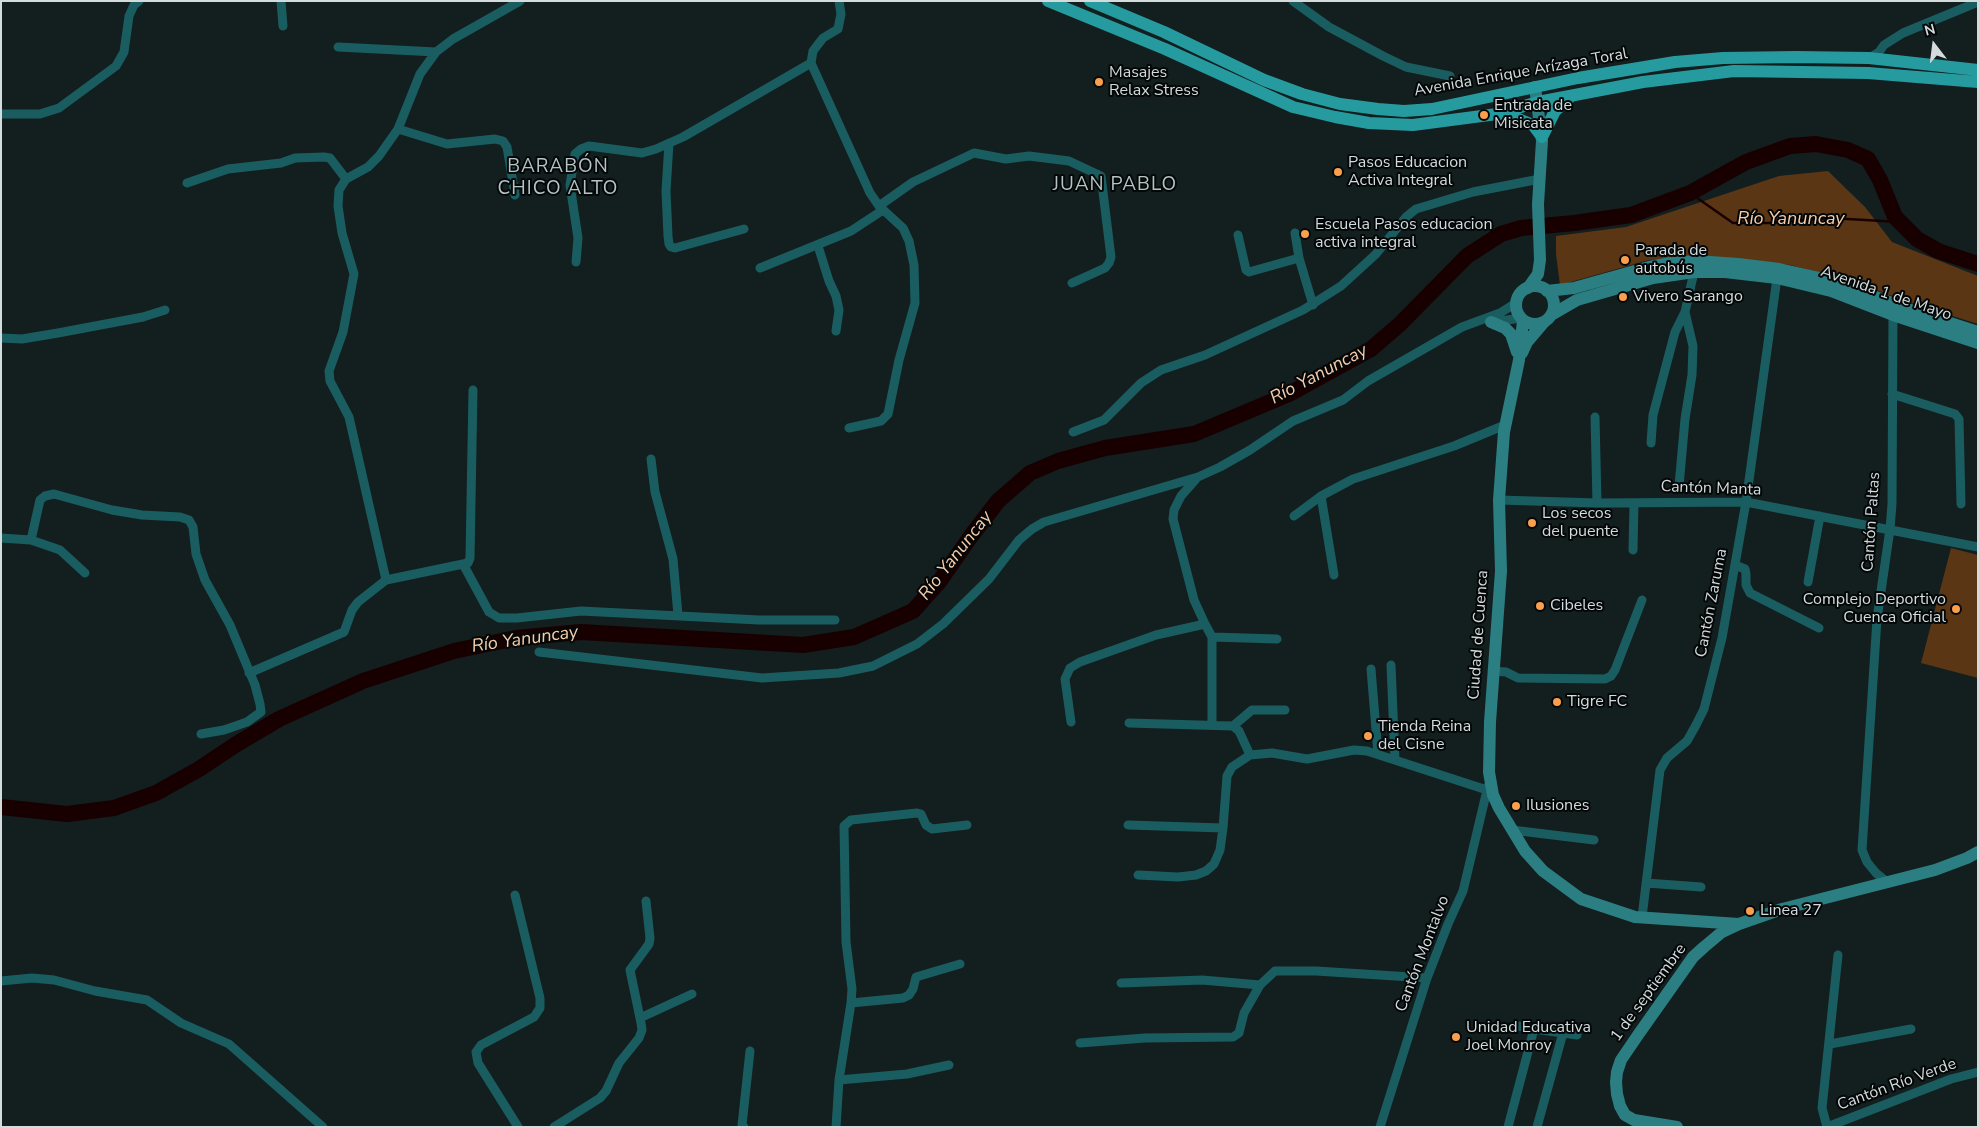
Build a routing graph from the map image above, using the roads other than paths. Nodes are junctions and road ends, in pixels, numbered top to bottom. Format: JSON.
{"nodes":[{"id":1,"x":139,"y":1,"type":"edge"},
{"id":2,"x":281,"y":1,"type":"edge"},
{"id":3,"x":520,"y":1,"type":"edge"},
{"id":4,"x":840,"y":1,"type":"edge"},
{"id":5,"x":1048,"y":1,"type":"edge"},
{"id":6,"x":1090,"y":1,"type":"edge"},
{"id":7,"x":1293,"y":1,"type":"edge"},
{"id":8,"x":1978,"y":2,"type":"edge"},
{"id":9,"x":283,"y":26,"type":"dead end"},
{"id":10,"x":338,"y":47,"type":"dead end"},
{"id":11,"x":436,"y":52,"type":"junction"},
{"id":12,"x":1869,"y":58,"type":"junction"},
{"id":13,"x":811,"y":63,"type":"junction"},
{"id":14,"x":1978,"y":70,"type":"edge"},
{"id":15,"x":1450,"y":76,"type":"dead end"},
{"id":16,"x":1978,"y":82,"type":"edge"},
{"id":17,"x":1535,"y":87,"type":"junction"},
{"id":18,"x":1573,"y":95,"type":"junction"},
{"id":19,"x":1538,"y":102,"type":"junction"},
{"id":20,"x":1,"y":114,"type":"edge"},
{"id":21,"x":1497,"y":114,"type":"junction"},
{"id":22,"x":398,"y":129,"type":"junction"},
{"id":23,"x":1542,"y":137,"type":"junction"},
{"id":24,"x":669,"y":143,"type":"junction"},
{"id":25,"x":346,"y":179,"type":"junction"},
{"id":26,"x":1540,"y":179,"type":"junction"},
{"id":27,"x":187,"y":183,"type":"dead end"},
{"id":28,"x":515,"y":195,"type":"dead end"},
{"id":29,"x":881,"y":208,"type":"junction"},
{"id":30,"x":744,"y":229,"type":"dead end"},
{"id":31,"x":1295,"y":233,"type":"dead end"},
{"id":32,"x":1238,"y":235,"type":"dead end"},
{"id":33,"x":818,"y":246,"type":"junction"},
{"id":34,"x":1299,"y":258,"type":"junction"},
{"id":35,"x":1540,"y":258,"type":"junction"},
{"id":36,"x":576,"y":262,"type":"dead end"},
{"id":37,"x":760,"y":268,"type":"dead end"},
{"id":38,"x":1694,"y":272,"type":"junction"},
{"id":39,"x":1777,"y":278,"type":"junction"},
{"id":40,"x":1072,"y":283,"type":"dead end"},
{"id":41,"x":1528,"y":288,"type":"junction"},
{"id":42,"x":1546,"y":290,"type":"junction"},
{"id":43,"x":1516,"y":303,"type":"junction"},
{"id":44,"x":1313,"y":305,"type":"junction"},
{"id":45,"x":1894,"y":309,"type":"junction"},
{"id":46,"x":165,"y":310,"type":"dead end"},
{"id":47,"x":1685,"y":312,"type":"junction"},
{"id":48,"x":1522,"y":319,"type":"junction"},
{"id":49,"x":1547,"y":319,"type":"junction"},
{"id":50,"x":1485,"y":322,"type":"junction"},
{"id":51,"x":836,"y":331,"type":"dead end"},
{"id":52,"x":1978,"y":332,"type":"edge"},
{"id":53,"x":1,"y":338,"type":"edge"},
{"id":54,"x":1978,"y":343,"type":"edge"},
{"id":55,"x":1519,"y":360,"type":"junction"},
{"id":56,"x":473,"y":390,"type":"dead end"},
{"id":57,"x":1892,"y":394,"type":"junction"},
{"id":58,"x":1595,"y":418,"type":"dead end"},
{"id":59,"x":1505,"y":425,"type":"junction"},
{"id":60,"x":849,"y":428,"type":"dead end"},
{"id":61,"x":1073,"y":432,"type":"dead end"},
{"id":62,"x":1651,"y":443,"type":"dead end"},
{"id":63,"x":651,"y":459,"type":"dead end"},
{"id":64,"x":1198,"y":477,"type":"junction"},
{"id":65,"x":1679,"y":486,"type":"dead end"},
{"id":66,"x":1321,"y":496,"type":"junction"},
{"id":67,"x":1499,"y":500,"type":"junction"},
{"id":68,"x":1634,"y":502,"type":"junction"},
{"id":69,"x":1746,"y":502,"type":"junction"},
{"id":70,"x":1597,"y":503,"type":"junction"},
{"id":71,"x":1961,"y":504,"type":"dead end"},
{"id":72,"x":1294,"y":516,"type":"dead end"},
{"id":73,"x":1820,"y":516,"type":"junction"},
{"id":74,"x":1890,"y":529,"type":"junction"},
{"id":75,"x":1,"y":538,"type":"edge"},
{"id":76,"x":31,"y":540,"type":"junction"},
{"id":77,"x":1978,"y":547,"type":"edge"},
{"id":78,"x":1633,"y":550,"type":"dead end"},
{"id":79,"x":463,"y":564,"type":"junction"},
{"id":80,"x":1735,"y":565,"type":"junction"},
{"id":81,"x":85,"y":573,"type":"dead end"},
{"id":82,"x":1334,"y":575,"type":"dead end"},
{"id":83,"x":386,"y":580,"type":"junction"},
{"id":84,"x":1808,"y":582,"type":"dead end"},
{"id":85,"x":1642,"y":600,"type":"dead end"},
{"id":86,"x":678,"y":615,"type":"junction"},
{"id":87,"x":835,"y":620,"type":"dead end"},
{"id":88,"x":1204,"y":624,"type":"junction"},
{"id":89,"x":1819,"y":628,"type":"dead end"},
{"id":90,"x":1212,"y":637,"type":"junction"},
{"id":91,"x":1277,"y":639,"type":"dead end"},
{"id":92,"x":539,"y":652,"type":"dead end"},
{"id":93,"x":1394,"y":667,"type":"dead end"},
{"id":94,"x":1371,"y":669,"type":"dead end"},
{"id":95,"x":1493,"y":671,"type":"junction"},
{"id":96,"x":249,"y":673,"type":"junction"},
{"id":97,"x":1285,"y":710,"type":"dead end"},
{"id":98,"x":1071,"y":722,"type":"dead end"},
{"id":99,"x":1129,"y":723,"type":"dead end"},
{"id":100,"x":1212,"y":725,"type":"junction"},
{"id":101,"x":1232,"y":726,"type":"junction"},
{"id":102,"x":201,"y":734,"type":"dead end"},
{"id":103,"x":1378,"y":754,"type":"junction"},
{"id":104,"x":1250,"y":755,"type":"junction"},
{"id":105,"x":1398,"y":761,"type":"junction"},
{"id":106,"x":1488,"y":786,"type":"junction"},
{"id":107,"x":967,"y":824,"type":"dead end"},
{"id":108,"x":1128,"y":825,"type":"dead end"},
{"id":109,"x":1223,"y":828,"type":"junction"},
{"id":110,"x":1512,"y":830,"type":"junction"},
{"id":111,"x":1594,"y":840,"type":"dead end"},
{"id":112,"x":1978,"y":852,"type":"edge"},
{"id":113,"x":1138,"y":874,"type":"dead end"},
{"id":114,"x":1646,"y":882,"type":"junction"},
{"id":115,"x":1887,"y":882,"type":"junction"},
{"id":116,"x":1701,"y":887,"type":"dead end"},
{"id":117,"x":515,"y":895,"type":"dead end"},
{"id":118,"x":646,"y":901,"type":"dead end"},
{"id":119,"x":1642,"y":917,"type":"junction"},
{"id":120,"x":1696,"y":921,"type":"junction"},
{"id":121,"x":1739,"y":924,"type":"junction"},
{"id":122,"x":1704,"y":947,"type":"junction"},
{"id":123,"x":1838,"y":955,"type":"dead end"},
{"id":124,"x":960,"y":964,"type":"dead end"},
{"id":125,"x":1427,"y":978,"type":"junction"},
{"id":126,"x":1,"y":981,"type":"edge"},
{"id":127,"x":1121,"y":983,"type":"dead end"},
{"id":128,"x":1260,"y":985,"type":"junction"},
{"id":129,"x":692,"y":994,"type":"dead end"},
{"id":130,"x":851,"y":1003,"type":"junction"},
{"id":131,"x":640,"y":1018,"type":"junction"},
{"id":132,"x":1518,"y":1026,"type":"dead end"},
{"id":133,"x":1911,"y":1028,"type":"dead end"},
{"id":134,"x":1534,"y":1029,"type":"junction"},
{"id":135,"x":1563,"y":1034,"type":"junction"},
{"id":136,"x":1577,"y":1035,"type":"dead end"},
{"id":137,"x":1080,"y":1044,"type":"dead end"},
{"id":138,"x":1830,"y":1044,"type":"junction"},
{"id":139,"x":750,"y":1051,"type":"dead end"},
{"id":140,"x":949,"y":1065,"type":"dead end"},
{"id":141,"x":1978,"y":1072,"type":"edge"},
{"id":142,"x":839,"y":1080,"type":"junction"},
{"id":143,"x":323,"y":1127,"type":"edge"},
{"id":144,"x":518,"y":1127,"type":"edge"},
{"id":145,"x":554,"y":1127,"type":"edge"},
{"id":146,"x":744,"y":1127,"type":"edge"},
{"id":147,"x":836,"y":1127,"type":"edge"},
{"id":148,"x":1380,"y":1127,"type":"edge"},
{"id":149,"x":1508,"y":1127,"type":"edge"},
{"id":150,"x":1537,"y":1127,"type":"edge"},
{"id":151,"x":1677,"y":1127,"type":"edge"},
{"id":152,"x":1827,"y":1127,"type":"edge"}],
"edges":[{"from":1,"to":20,"type":"street"},
{"from":2,"to":9,"type":"street"},
{"from":3,"to":11,"type":"street"},
{"from":4,"to":13,"type":"street"},
{"from":5,"to":21,"type":"main road","name":"Avenida Enrique Arízaga Toral"},
{"from":6,"to":17,"type":"main road","name":"Avenida Enrique Arízaga Toral"},
{"from":7,"to":15,"type":"street"},
{"from":8,"to":12,"type":"street"},
{"from":10,"to":11,"type":"street"},
{"from":11,"to":22,"type":"street"},
{"from":12,"to":14,"type":"main road","name":"Avenida Enrique Arízaga Toral"},
{"from":12,"to":17,"type":"main road","name":"Avenida Enrique Arízaga Toral"},
{"from":13,"to":24,"type":"street"},
{"from":13,"to":29,"type":"street"},
{"from":16,"to":18,"type":"main road","name":"Avenida Enrique Arízaga Toral"},
{"from":17,"to":19,"type":"street"},
{"from":18,"to":19,"type":"main road","name":"Avenida Enrique Arízaga Toral"},
{"from":18,"to":23,"type":"main road"},
{"from":19,"to":21,"type":"main road","name":"Avenida Enrique Arízaga Toral"},
{"from":19,"to":23,"type":"street"},
{"from":21,"to":23,"type":"main road"},
{"from":22,"to":25,"type":"street"},
{"from":22,"to":28,"type":"street"},
{"from":23,"to":26,"type":"street"},
{"from":24,"to":30,"type":"street"},
{"from":24,"to":36,"type":"street"},
{"from":25,"to":27,"type":"street"},
{"from":25,"to":83,"type":"street"},
{"from":26,"to":35,"type":"street"},
{"from":26,"to":44,"type":"street"},
{"from":29,"to":33,"type":"street"},
{"from":29,"to":40,"type":"street"},
{"from":29,"to":60,"type":"street"},
{"from":31,"to":34,"type":"street"},
{"from":32,"to":34,"type":"street"},
{"from":33,"to":37,"type":"street"},
{"from":33,"to":51,"type":"street"},
{"from":34,"to":44,"type":"street"},
{"from":35,"to":41,"type":"street"},
{"from":35,"to":42,"type":"street"},
{"from":38,"to":39,"type":"street","name":"Avenida 1 de Mayo"},
{"from":38,"to":47,"type":"street"},
{"from":38,"to":49,"type":"street","name":"Avenida 1 de Mayo"},
{"from":39,"to":45,"type":"street","name":"Avenida 1 de Mayo"},
{"from":39,"to":69,"type":"street","name":"Cantón Zaruma"},
{"from":41,"to":42,"type":"street"},
{"from":41,"to":43,"type":"street"},
{"from":42,"to":45,"type":"street","name":"Avenida 1 de Mayo"},
{"from":42,"to":49,"type":"street"},
{"from":43,"to":48,"type":"street"},
{"from":43,"to":50,"type":"street"},
{"from":44,"to":61,"type":"street"},
{"from":45,"to":52,"type":"street","name":"Avenida 1 de Mayo"},
{"from":45,"to":54,"type":"street","name":"Avenida 1 de Mayo"},
{"from":45,"to":57,"type":"street","name":"Cantón Paltas"},
{"from":46,"to":53,"type":"street"},
{"from":47,"to":62,"type":"street"},
{"from":47,"to":65,"type":"street"},
{"from":48,"to":49,"type":"street"},
{"from":48,"to":50,"type":"street"},
{"from":48,"to":55,"type":"street","name":"Ciudad de Cuenca"},
{"from":49,"to":55,"type":"street","name":"Ciudad de Cuenca"},
{"from":50,"to":55,"type":"street"},
{"from":50,"to":64,"type":"street"},
{"from":55,"to":59,"type":"street","name":"Ciudad de Cuenca"},
{"from":56,"to":79,"type":"street"},
{"from":57,"to":71,"type":"street"},
{"from":57,"to":74,"type":"street","name":"Cantón Paltas"},
{"from":58,"to":70,"type":"street"},
{"from":59,"to":66,"type":"street"},
{"from":59,"to":67,"type":"street","name":"Ciudad de Cuenca"},
{"from":63,"to":86,"type":"street"},
{"from":64,"to":88,"type":"street"},
{"from":64,"to":92,"type":"street"},
{"from":66,"to":72,"type":"street"},
{"from":66,"to":82,"type":"street"},
{"from":67,"to":70,"type":"street","name":"Cantón Manta"},
{"from":67,"to":95,"type":"street","name":"Ciudad de Cuenca"},
{"from":68,"to":69,"type":"street","name":"Cantón Manta"},
{"from":68,"to":70,"type":"street","name":"Cantón Manta"},
{"from":68,"to":78,"type":"street"},
{"from":69,"to":73,"type":"street","name":"Cantón Manta"},
{"from":69,"to":80,"type":"street","name":"Cantón Zaruma"},
{"from":73,"to":74,"type":"street","name":"Cantón Manta"},
{"from":73,"to":84,"type":"street"},
{"from":74,"to":77,"type":"street","name":"Cantón Manta"},
{"from":74,"to":115,"type":"street","name":"Cantón Paltas"},
{"from":75,"to":76,"type":"street"},
{"from":76,"to":81,"type":"street"},
{"from":76,"to":96,"type":"street"},
{"from":79,"to":83,"type":"street"},
{"from":79,"to":86,"type":"street"},
{"from":80,"to":89,"type":"street"},
{"from":80,"to":114,"type":"street","name":"Cantón Zaruma"},
{"from":83,"to":96,"type":"street"},
{"from":85,"to":95,"type":"street"},
{"from":86,"to":87,"type":"street"},
{"from":88,"to":90,"type":"street"},
{"from":88,"to":98,"type":"street"},
{"from":90,"to":91,"type":"street"},
{"from":90,"to":100,"type":"street"},
{"from":93,"to":105,"type":"street"},
{"from":94,"to":103,"type":"street"},
{"from":95,"to":106,"type":"street","name":"Ciudad de Cuenca"},
{"from":96,"to":102,"type":"street"},
{"from":97,"to":101,"type":"street"},
{"from":99,"to":100,"type":"street"},
{"from":100,"to":101,"type":"street"},
{"from":101,"to":104,"type":"street"},
{"from":103,"to":104,"type":"street"},
{"from":103,"to":105,"type":"street"},
{"from":104,"to":109,"type":"street"},
{"from":105,"to":106,"type":"street"},
{"from":106,"to":110,"type":"street","name":"Ciudad de Cuenca"},
{"from":106,"to":125,"type":"street","name":"Cantón Montalvo"},
{"from":107,"to":130,"type":"street"},
{"from":108,"to":109,"type":"street"},
{"from":109,"to":113,"type":"street"},
{"from":110,"to":111,"type":"street"},
{"from":110,"to":119,"type":"street","name":"Ciudad de Cuenca"},
{"from":112,"to":115,"type":"street","name":"1 de septiembre"},
{"from":114,"to":116,"type":"street"},
{"from":114,"to":119,"type":"street","name":"Cantón Zaruma"},
{"from":115,"to":121,"type":"street","name":"1 de septiembre"},
{"from":117,"to":144,"type":"street"},
{"from":118,"to":131,"type":"street"},
{"from":119,"to":120,"type":"street","name":"Ciudad de Cuenca"},
{"from":120,"to":121,"type":"street","name":"Ciudad de Cuenca"},
{"from":120,"to":122,"type":"street"},
{"from":121,"to":122,"type":"street","name":"1 de septiembre"},
{"from":122,"to":151,"type":"street","name":"1 de septiembre"},
{"from":123,"to":138,"type":"street"},
{"from":124,"to":130,"type":"street"},
{"from":125,"to":128,"type":"street"},
{"from":125,"to":148,"type":"street","name":"Cantón Montalvo"},
{"from":126,"to":143,"type":"street"},
{"from":127,"to":128,"type":"street"},
{"from":128,"to":137,"type":"street"},
{"from":129,"to":131,"type":"street"},
{"from":130,"to":142,"type":"street"},
{"from":131,"to":145,"type":"street"},
{"from":132,"to":134,"type":"street"},
{"from":133,"to":138,"type":"street"},
{"from":134,"to":135,"type":"street"},
{"from":134,"to":149,"type":"street"},
{"from":135,"to":136,"type":"street"},
{"from":135,"to":150,"type":"street"},
{"from":138,"to":152,"type":"street"},
{"from":139,"to":146,"type":"street"},
{"from":140,"to":142,"type":"street"},
{"from":141,"to":152,"type":"street","name":"Cantón Río Verde"},
{"from":142,"to":147,"type":"street"}]}
